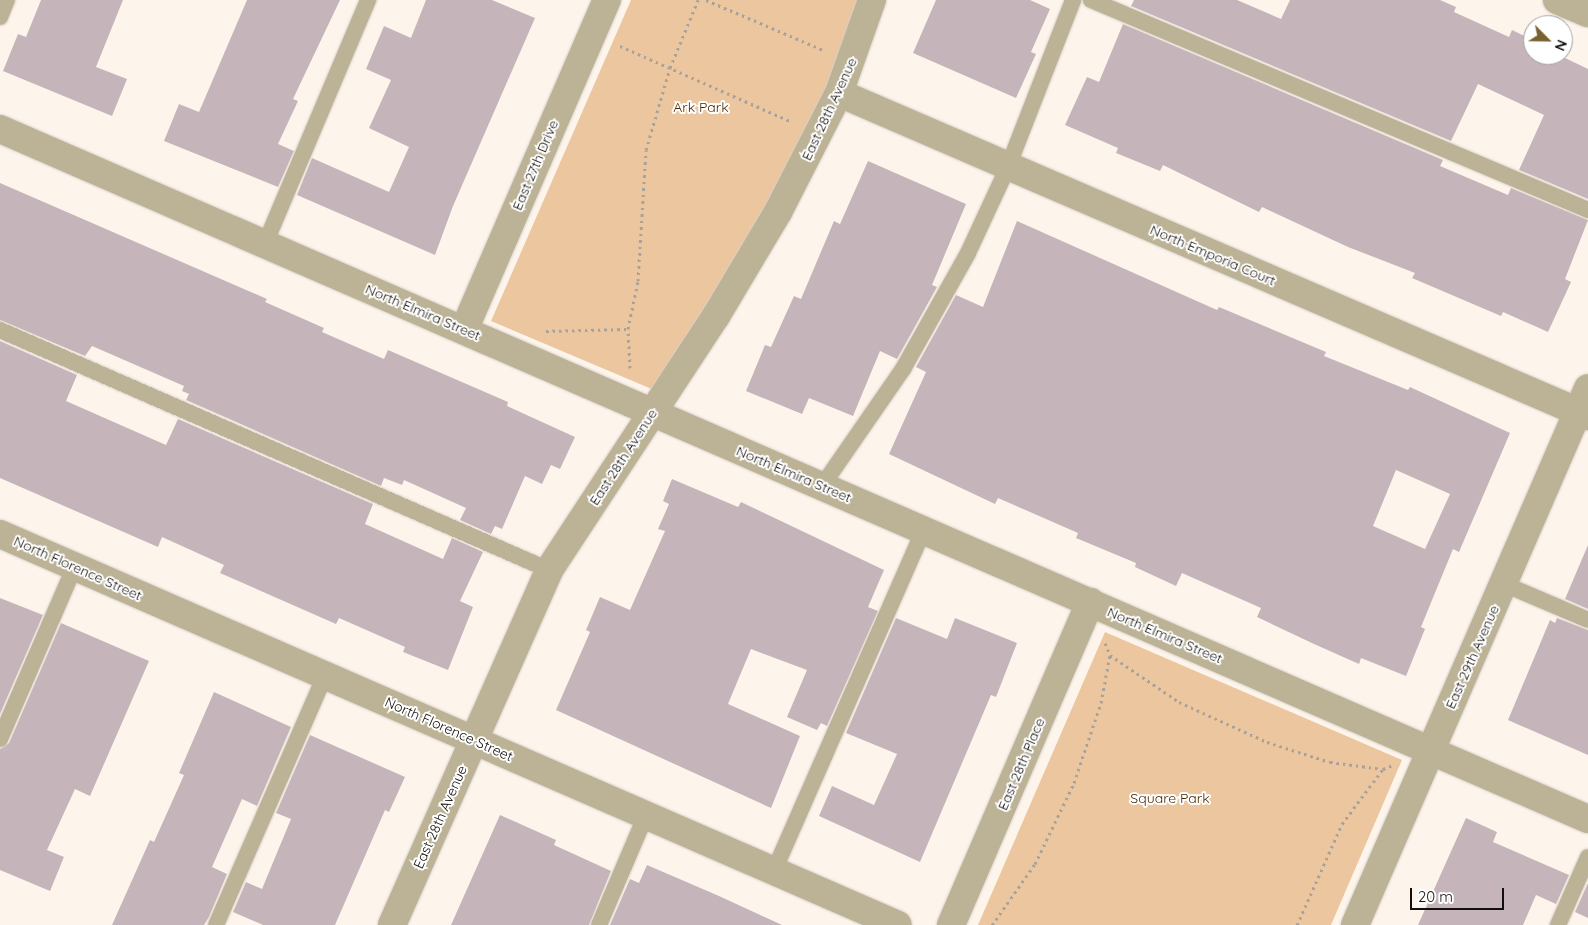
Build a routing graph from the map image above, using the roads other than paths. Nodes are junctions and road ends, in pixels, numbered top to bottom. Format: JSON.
{"nodes":[{"id":1,"x":7,"y":0,"type":"edge"},
{"id":2,"x":368,"y":0,"type":"edge"},
{"id":3,"x":607,"y":0,"type":"edge"},
{"id":4,"x":872,"y":0,"type":"edge"},
{"id":5,"x":1074,"y":0,"type":"edge"},
{"id":6,"x":1091,"y":0,"type":"edge"},
{"id":7,"x":1558,"y":0,"type":"edge"},
{"id":8,"x":1588,"y":13,"type":"edge"},
{"id":9,"x":0,"y":17,"type":"edge"},
{"id":10,"x":839,"y":93,"type":"junction"},
{"id":11,"x":0,"y":128,"type":"edge"},
{"id":12,"x":1008,"y":166,"type":"junction"},
{"id":13,"x":1588,"y":210,"type":"edge"},
{"id":14,"x":265,"y":244,"type":"junction"},
{"id":15,"x":0,"y":330,"type":"edge"},
{"id":16,"x":464,"y":330,"type":"junction"},
{"id":17,"x":1585,"y":405,"type":"edge"},
{"id":18,"x":655,"y":407,"type":"junction"},
{"id":19,"x":822,"y":486,"type":"junction"},
{"id":20,"x":924,"y":530,"type":"junction"},
{"id":21,"x":0,"y":534,"type":"edge"},
{"id":22,"x":75,"y":566,"type":"junction"},
{"id":23,"x":549,"y":570,"type":"junction"},
{"id":24,"x":1504,"y":584,"type":"junction"},
{"id":25,"x":1090,"y":602,"type":"junction"},
{"id":26,"x":1588,"y":620,"type":"edge"},
{"id":27,"x":325,"y":675,"type":"junction"},
{"id":28,"x":0,"y":739,"type":"edge"},
{"id":29,"x":474,"y":740,"type":"junction"},
{"id":30,"x":1431,"y":751,"type":"junction"},
{"id":31,"x":646,"y":815,"type":"junction"},
{"id":32,"x":1588,"y":819,"type":"edge"},
{"id":33,"x":1588,"y":857,"type":"edge"},
{"id":34,"x":774,"y":871,"type":"junction"},
{"id":35,"x":216,"y":925,"type":"edge"},
{"id":36,"x":392,"y":925,"type":"edge"},
{"id":37,"x":599,"y":925,"type":"edge"},
{"id":38,"x":898,"y":925,"type":"edge"},
{"id":39,"x":952,"y":925,"type":"edge"},
{"id":40,"x":1355,"y":925,"type":"edge"},
{"id":41,"x":1558,"y":925,"type":"edge"}],
"edges":[{"from":1,"to":9,"type":"lane"},
{"from":2,"to":14,"type":"lane"},
{"from":3,"to":16,"type":"street","name":"East 27th Drive"},
{"from":4,"to":10,"type":"street","name":"East 28th Avenue"},
{"from":5,"to":12,"type":"lane"},
{"from":6,"to":13,"type":"lane"},
{"from":7,"to":8,"type":"street"},
{"from":10,"to":12,"type":"street","name":"North Emporia Court"},
{"from":10,"to":18,"type":"street","name":"East 28th Avenue"},
{"from":11,"to":14,"type":"street","name":"North Elmira Street"},
{"from":12,"to":17,"type":"street","name":"North Emporia Court"},
{"from":12,"to":19,"type":"lane"},
{"from":14,"to":16,"type":"street","name":"North Elmira Street"},
{"from":15,"to":23,"type":"lane"},
{"from":16,"to":18,"type":"street","name":"North Elmira Street"},
{"from":17,"to":24,"type":"street","name":"East 29th Avenue"},
{"from":18,"to":19,"type":"street","name":"North Elmira Street"},
{"from":18,"to":23,"type":"street","name":"East 28th Avenue"},
{"from":19,"to":20,"type":"street","name":"North Elmira Street"},
{"from":20,"to":25,"type":"street","name":"North Elmira Street"},
{"from":20,"to":34,"type":"lane"},
{"from":21,"to":22,"type":"street","name":"North Florence Street"},
{"from":22,"to":27,"type":"street","name":"North Florence Street"},
{"from":22,"to":28,"type":"lane"},
{"from":23,"to":29,"type":"street","name":"East 28th Avenue"},
{"from":24,"to":26,"type":"lane"},
{"from":24,"to":30,"type":"street","name":"East 29th Avenue"},
{"from":25,"to":30,"type":"street","name":"North Elmira Street"},
{"from":25,"to":39,"type":"street","name":"East 28th Place"},
{"from":27,"to":29,"type":"street","name":"North Florence Street"},
{"from":27,"to":35,"type":"lane"},
{"from":29,"to":31,"type":"street","name":"North Florence Street"},
{"from":29,"to":36,"type":"street","name":"East 28th Avenue"},
{"from":30,"to":32,"type":"street","name":"North Elmira Street"},
{"from":30,"to":40,"type":"street","name":"East 29th Avenue"},
{"from":31,"to":34,"type":"street","name":"North Florence Street"},
{"from":31,"to":37,"type":"lane"},
{"from":33,"to":41,"type":"lane"},
{"from":34,"to":38,"type":"street","name":"North Florence Street"}]}
